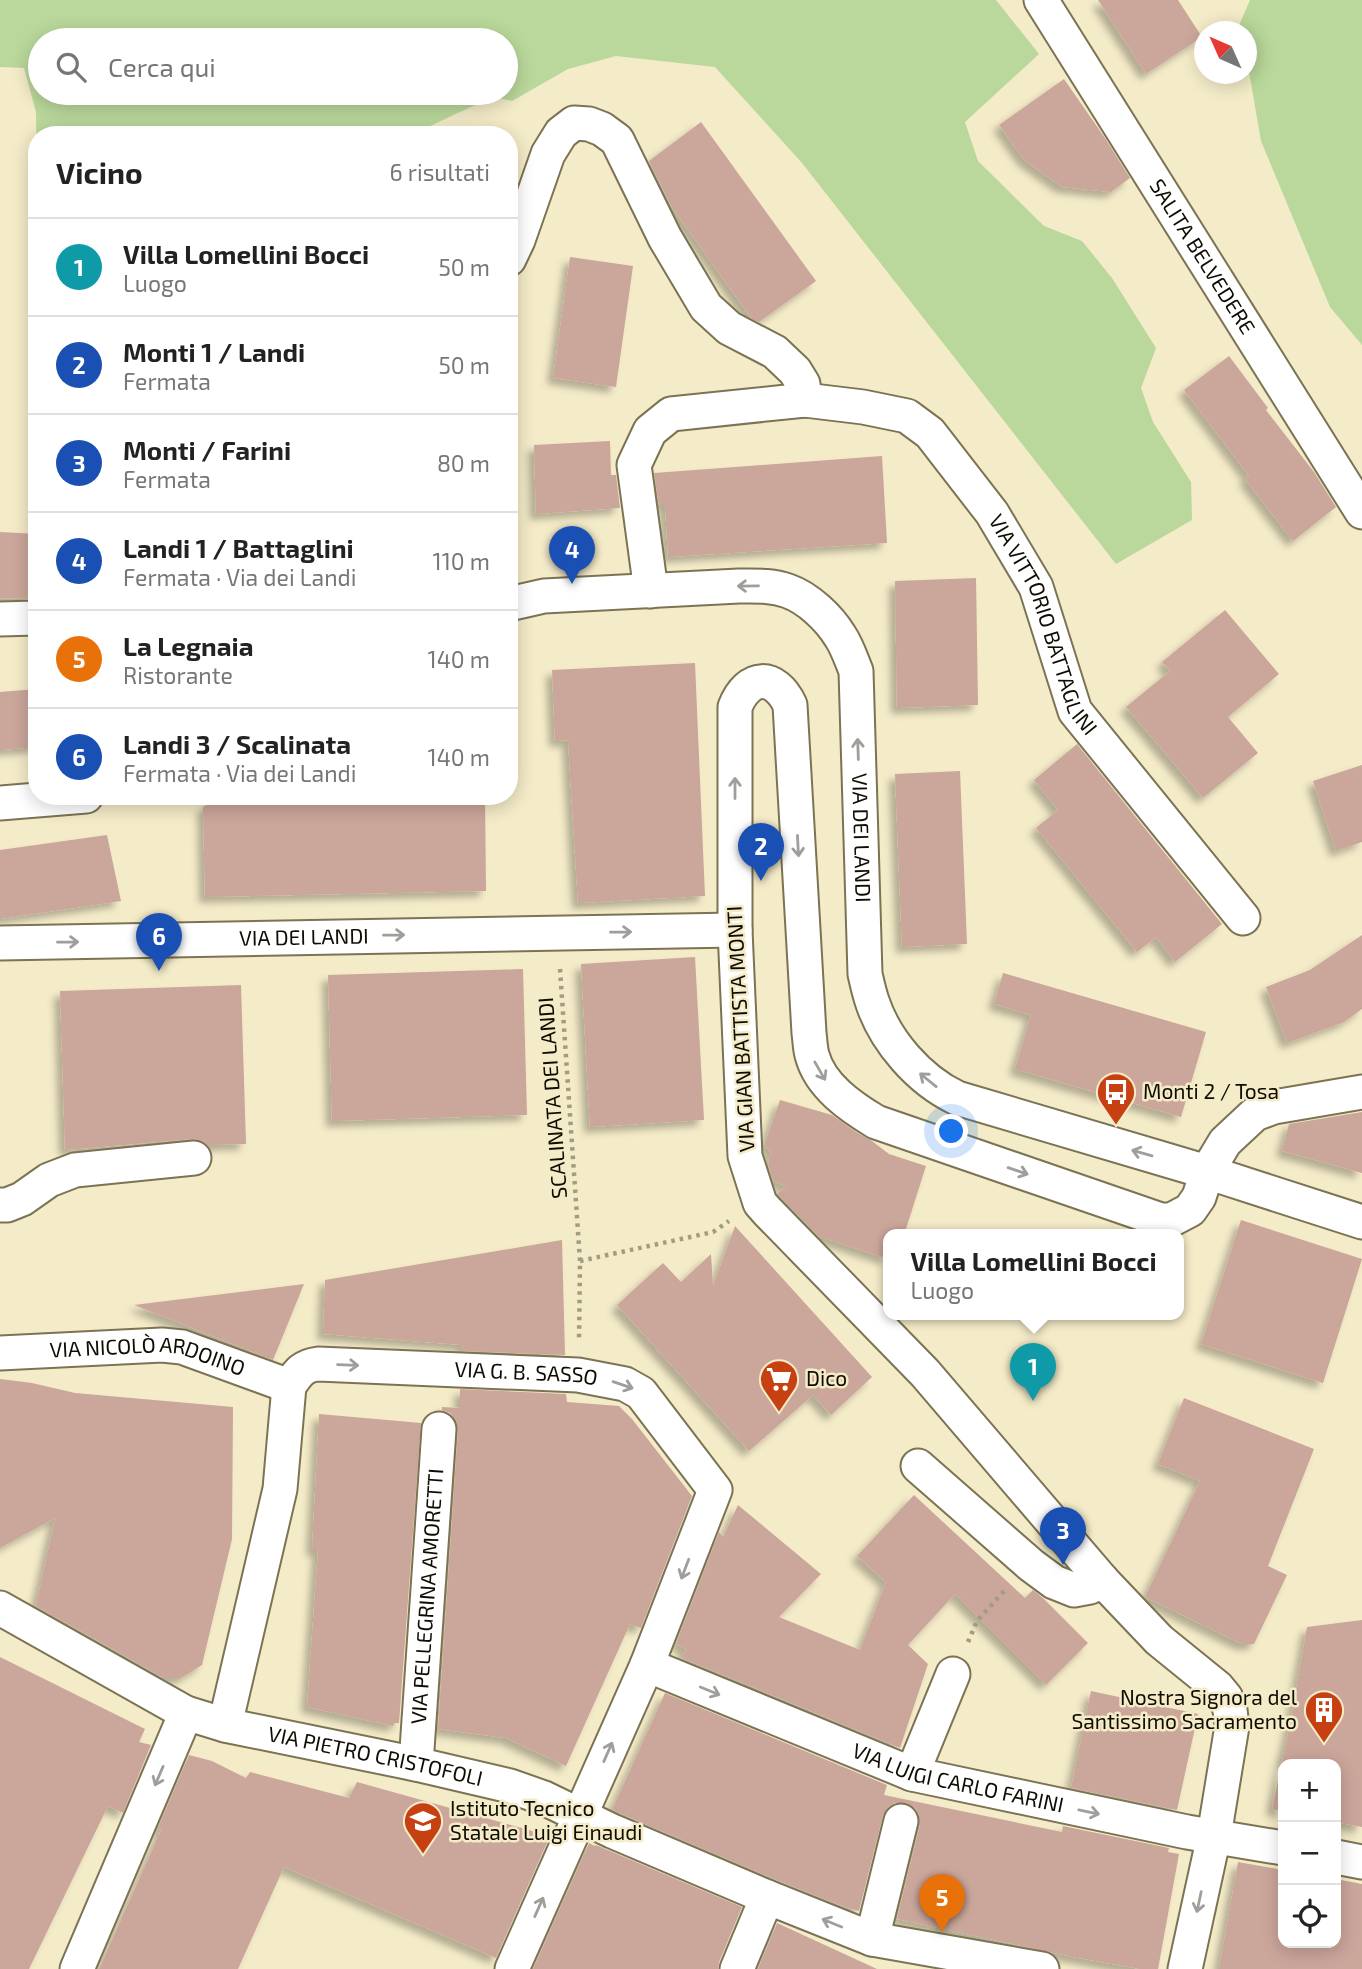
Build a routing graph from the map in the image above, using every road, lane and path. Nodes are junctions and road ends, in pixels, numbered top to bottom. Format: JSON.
{"nodes":[{"id":1,"x":1041,"y":0,"type":"edge"},
{"id":2,"x":518,"y":240,"type":"edge"},
{"id":3,"x":804,"y":400,"type":"junction"},
{"id":4,"x":1362,"y":512,"type":"edge"},
{"id":5,"x":651,"y":590,"type":"junction"},
{"id":6,"x":518,"y":602,"type":"edge"},
{"id":7,"x":28,"y":618,"type":"edge"},
{"id":8,"x":0,"y":619,"type":"edge"},
{"id":9,"x":28,"y":801,"type":"edge"},
{"id":10,"x":0,"y":803,"type":"edge"},
{"id":11,"x":1243,"y":918,"type":"dead end"},
{"id":12,"x":735,"y":930,"type":"junction"},
{"id":13,"x":557,"y":933,"type":"junction"},
{"id":14,"x":0,"y":943,"type":"edge"},
{"id":15,"x":1362,"y":1092,"type":"edge"},
{"id":16,"x":194,"y":1158,"type":"dead end"},
{"id":17,"x":1207,"y":1172,"type":"junction"},
{"id":18,"x":756,"y":1192,"type":"junction"},
{"id":19,"x":0,"y":1205,"type":"edge"},
{"id":20,"x":1362,"y":1222,"type":"edge"},
{"id":21,"x":580,"y":1261,"type":"junction"},
{"id":22,"x":0,"y":1353,"type":"edge"},
{"id":23,"x":578,"y":1375,"type":"junction"},
{"id":24,"x":289,"y":1386,"type":"junction"},
{"id":25,"x":439,"y":1429,"type":"dead end"},
{"id":26,"x":918,"y":1466,"type":"dead end"},
{"id":27,"x":1031,"y":1565,"type":"junction"},
{"id":28,"x":1102,"y":1580,"type":"junction"},
{"id":29,"x":0,"y":1608,"type":"edge"},
{"id":30,"x":647,"y":1665,"type":"junction"},
{"id":31,"x":953,"y":1674,"type":"joint"},
{"id":32,"x":186,"y":1713,"type":"junction"},
{"id":33,"x":225,"y":1725,"type":"junction"},
{"id":34,"x":416,"y":1763,"type":"junction"},
{"id":35,"x":912,"y":1774,"type":"junction"},
{"id":36,"x":579,"y":1814,"type":"junction"},
{"id":37,"x":901,"y":1821,"type":"dead end"},
{"id":38,"x":1214,"y":1836,"type":"junction"},
{"id":39,"x":1278,"y":1847,"type":"edge"},
{"id":40,"x":1341,"y":1858,"type":"edge"},
{"id":41,"x":1362,"y":1862,"type":"edge"},
{"id":42,"x":767,"y":1897,"type":"junction"},
{"id":43,"x":872,"y":1939,"type":"junction"},
{"id":44,"x":919,"y":1959,"type":"edge"},
{"id":45,"x":77,"y":1969,"type":"edge"},
{"id":46,"x":512,"y":1969,"type":"edge"},
{"id":47,"x":737,"y":1969,"type":"edge"},
{"id":48,"x":1042,"y":1969,"type":"edge"},
{"id":49,"x":1185,"y":1969,"type":"edge"}],
"edges":[{"from":1,"to":4,"type":"street","name":"SALITA BELVEDERE"},
{"from":2,"to":3,"type":"street"},
{"from":3,"to":5,"type":"street","name":"VIA VITTORIO BATTAGLINI"},
{"from":3,"to":11,"type":"street","name":"VIA VITTORIO BATTAGLINI"},
{"from":5,"to":6,"type":"street","name":"VIA DEI LANDI"},
{"from":17,"to":5,"type":"street","name":"VIA DEI LANDI","one_way":true},
{"from":7,"to":8,"type":"street"},
{"from":9,"to":10,"type":"street"},
{"from":13,"to":12,"type":"street","name":"VIA DEI LANDI","one_way":true},
{"from":12,"to":17,"type":"street","name":"VIA GIAN BATTISTA MONTI","one_way":true},
{"from":12,"to":18,"type":"street","name":"VIA GIAN BATTISTA MONTI"},
{"from":14,"to":13,"type":"street","name":"VIA DEI LANDI","one_way":true},
{"from":13,"to":21,"type":"path","name":"SCALINATA DEI LANDI"},
{"from":15,"to":17,"type":"street","name":"VIA GIAN BATTISTA MONTI"},
{"from":16,"to":19,"type":"street"},
{"from":17,"to":20,"type":"street"},
{"from":18,"to":21,"type":"path"},
{"from":18,"to":28,"type":"street","name":"VIA GIAN BATTISTA MONTI"},
{"from":21,"to":23,"type":"path","name":"SCALINATA DEI LANDI"},
{"from":22,"to":24,"type":"street","name":"VIA NICOLÒ ARDOINO"},
{"from":24,"to":23,"type":"street","name":"VIA G. B. SASSO","one_way":true},
{"from":23,"to":30,"type":"street","name":"VIA G. B. SASSO","one_way":true},
{"from":24,"to":33,"type":"street"},
{"from":25,"to":34,"type":"street","name":"VIA PELLEGRINA AMORETTI"},
{"from":26,"to":27,"type":"street"},
{"from":27,"to":28,"type":"street"},
{"from":27,"to":31,"type":"path"},
{"from":28,"to":38,"type":"street","name":"VIA GIAN BATTISTA MONTI"},
{"from":29,"to":32,"type":"street","name":"VIA PIETRO CRISTOFOLI"},
{"from":30,"to":35,"type":"street","name":"VIA LUIGI CARLO FARINI","one_way":true},
{"from":36,"to":30,"type":"street","name":"VIA G. B. SASSO","one_way":true},
{"from":31,"to":35,"type":"street"},
{"from":32,"to":33,"type":"street","name":"VIA PIETRO CRISTOFOLI"},
{"from":32,"to":45,"type":"street","one_way":true},
{"from":33,"to":34,"type":"street","name":"VIA PIETRO CRISTOFOLI"},
{"from":34,"to":36,"type":"street","name":"VIA PIETRO CRISTOFOLI"},
{"from":35,"to":38,"type":"street","name":"VIA LUIGI CARLO FARINI","one_way":true},
{"from":36,"to":42,"type":"street","name":"VIA PIETRO CRISTOFOLI"},
{"from":46,"to":36,"type":"street","name":"VIA G. B. SASSO","one_way":true},
{"from":37,"to":43,"type":"street"},
{"from":38,"to":39,"type":"street","name":"VIA LUIGI CARLO FARINI"},
{"from":38,"to":49,"type":"street","name":"VIA GIAN BATTISTA MONTI","one_way":true},
{"from":40,"to":41,"type":"street"},
{"from":43,"to":42,"type":"street","name":"VIA PIETRO CRISTOFOLI","one_way":true},
{"from":42,"to":47,"type":"street"},
{"from":43,"to":44,"type":"street","name":"VIA PIETRO CRISTOFOLI"},
{"from":44,"to":48,"type":"street","name":"VIA PIETRO CRISTOFOLI"}]}
